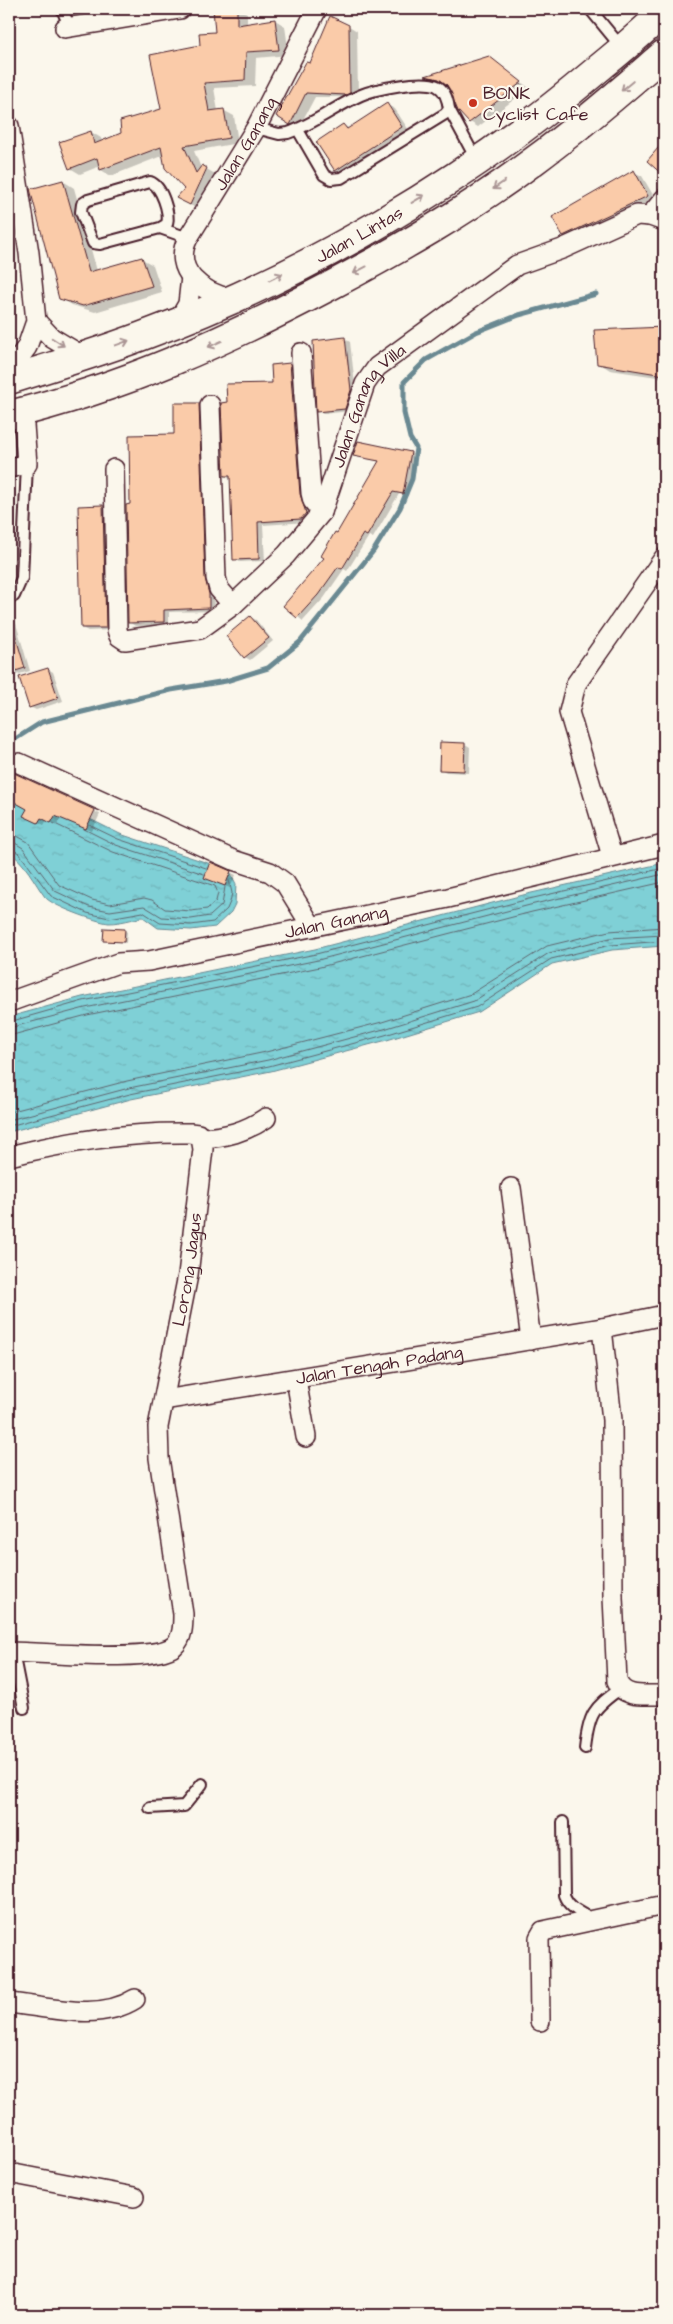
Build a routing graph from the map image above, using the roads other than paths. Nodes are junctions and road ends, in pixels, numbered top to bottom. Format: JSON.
{"nodes":[{"id":1,"x":62,"y":9,"type":"edge"},
{"id":2,"x":180,"y":9,"type":"edge"},
{"id":3,"x":317,"y":9,"type":"edge"},
{"id":4,"x":590,"y":9,"type":"edge"},
{"id":5,"x":664,"y":11,"type":"edge"},
{"id":6,"x":68,"y":28,"type":"joint"},
{"id":7,"x":622,"y":48,"type":"junction"},
{"id":8,"x":664,"y":54,"type":"edge"},
{"id":9,"x":449,"y":109,"type":"junction"},
{"id":10,"x":9,"y":126,"type":"edge"},
{"id":11,"x":256,"y":128,"type":"junction"},
{"id":12,"x":298,"y":130,"type":"junction"},
{"id":13,"x":478,"y":161,"type":"junction"},
{"id":14,"x":14,"y":190,"type":"edge"},
{"id":15,"x":664,"y":199,"type":"edge"},
{"id":16,"x":657,"y":218,"type":"edge"},
{"id":17,"x":160,"y":228,"type":"junction"},
{"id":18,"x":188,"y":238,"type":"junction"},
{"id":19,"x":191,"y":277,"type":"junction"},
{"id":20,"x":232,"y":299,"type":"junction"},
{"id":21,"x":36,"y":321,"type":"junction"},
{"id":22,"x":177,"y":323,"type":"junction"},
{"id":23,"x":301,"y":353,"type":"dead end"},
{"id":24,"x":84,"y":357,"type":"junction"},
{"id":25,"x":9,"y":371,"type":"edge"},
{"id":26,"x":9,"y":380,"type":"edge"},
{"id":27,"x":210,"y":405,"type":"dead end"},
{"id":28,"x":16,"y":414,"type":"edge"},
{"id":29,"x":18,"y":466,"type":"edge"},
{"id":30,"x":114,"y":469,"type":"dead end"},
{"id":31,"x":322,"y":512,"type":"junction"},
{"id":32,"x":664,"y":558,"type":"edge"},
{"id":33,"x":9,"y":598,"type":"edge"},
{"id":34,"x":233,"y":605,"type":"junction"},
{"id":35,"x":19,"y":763,"type":"dead end"},
{"id":36,"x":664,"y":844,"type":"edge"},
{"id":37,"x":612,"y":856,"type":"junction"},
{"id":38,"x":312,"y":926,"type":"junction"},
{"id":39,"x":9,"y":1002,"type":"edge"},
{"id":40,"x":266,"y":1118,"type":"dead end"},
{"id":41,"x":201,"y":1138,"type":"junction"},
{"id":42,"x":9,"y":1156,"type":"edge"},
{"id":43,"x":511,"y":1188,"type":"dead end"},
{"id":44,"x":664,"y":1315,"type":"edge"},
{"id":45,"x":602,"y":1328,"type":"junction"},
{"id":46,"x":531,"y":1340,"type":"junction"},
{"id":47,"x":296,"y":1378,"type":"junction"},
{"id":48,"x":164,"y":1400,"type":"junction"},
{"id":49,"x":306,"y":1437,"type":"dead end"},
{"id":50,"x":11,"y":1652,"type":"edge"},
{"id":51,"x":620,"y":1689,"type":"junction"},
{"id":52,"x":664,"y":1695,"type":"edge"},
{"id":53,"x":24,"y":1708,"type":"dead end"},
{"id":54,"x":585,"y":1748,"type":"dead end"},
{"id":55,"x":202,"y":1784,"type":"dead end"},
{"id":56,"x":150,"y":1808,"type":"dead end"},
{"id":57,"x":563,"y":1822,"type":"dead end"},
{"id":58,"x":664,"y":1905,"type":"edge"},
{"id":59,"x":593,"y":1919,"type":"junction"},
{"id":60,"x":135,"y":2000,"type":"dead end"},
{"id":61,"x":9,"y":2002,"type":"edge"},
{"id":62,"x":540,"y":2021,"type":"dead end"},
{"id":63,"x":9,"y":2173,"type":"edge"},
{"id":64,"x":134,"y":2197,"type":"dead end"}],
"edges":[{"from":1,"to":6,"type":"lane"},
{"from":2,"to":6,"type":"street"},
{"from":3,"to":11,"type":"street","name":"Jalan Ganang"},
{"from":4,"to":7,"type":"lane"},
{"from":5,"to":7,"type":"highway","name":"Jalan Lintas"},
{"from":7,"to":13,"type":"highway","name":"Jalan Lintas"},
{"from":8,"to":28,"type":"highway","name":"Jalan Lintas","one_way":true},
{"from":9,"to":12,"type":"lane"},
{"from":9,"to":12,"type":"lane"},
{"from":9,"to":13,"type":"lane"},
{"from":10,"to":14,"type":"street"},
{"from":11,"to":12,"type":"lane"},
{"from":11,"to":18,"type":"street","name":"Jalan Ganang"},
{"from":20,"to":13,"type":"highway","name":"Jalan Lintas","one_way":true},
{"from":14,"to":21,"type":"street"},
{"from":15,"to":16,"type":"street"},
{"from":16,"to":31,"type":"street","name":"Jalan Ganang Villa"},
{"from":17,"to":17,"type":"lane"},
{"from":17,"to":18,"type":"lane"},
{"from":18,"to":19,"type":"street","name":"Jalan Ganang"},
{"from":19,"to":20,"type":"street"},
{"from":19,"to":22,"type":"street","name":"Jalan Ganang"},
{"from":20,"to":22,"type":"highway","name":"Jalan Lintas"},
{"from":21,"to":24,"type":"street","one_way":true},
{"from":21,"to":25,"type":"street"},
{"from":24,"to":22,"type":"highway","name":"Jalan Lintas","one_way":true},
{"from":23,"to":31,"type":"street"},
{"from":24,"to":26,"type":"highway","name":"Jalan Lintas"},
{"from":27,"to":34,"type":"street"},
{"from":28,"to":29,"type":"street"},
{"from":29,"to":33,"type":"lane"},
{"from":30,"to":34,"type":"street","name":"Jalan Ganang Villa"},
{"from":31,"to":34,"type":"street","name":"Jalan Ganang Villa"},
{"from":32,"to":37,"type":"street"},
{"from":35,"to":38,"type":"street"},
{"from":36,"to":37,"type":"street","name":"Jalan Ganang"},
{"from":37,"to":38,"type":"street","name":"Jalan Ganang"},
{"from":38,"to":39,"type":"street","name":"Jalan Ganang"},
{"from":40,"to":41,"type":"street"},
{"from":41,"to":42,"type":"street"},
{"from":41,"to":48,"type":"street","name":"Lorong Jagus"},
{"from":43,"to":46,"type":"street"},
{"from":44,"to":45,"type":"street","name":"Jalan Tengah Padang"},
{"from":45,"to":46,"type":"street","name":"Jalan Tengah Padang"},
{"from":45,"to":51,"type":"street"},
{"from":46,"to":47,"type":"street","name":"Jalan Tengah Padang"},
{"from":47,"to":48,"type":"street","name":"Jalan Tengah Padang"},
{"from":47,"to":49,"type":"street"},
{"from":48,"to":50,"type":"street"},
{"from":50,"to":53,"type":"lane"},
{"from":51,"to":52,"type":"street"},
{"from":51,"to":54,"type":"lane"},
{"from":55,"to":56,"type":"lane"},
{"from":57,"to":59,"type":"lane"},
{"from":58,"to":59,"type":"street"},
{"from":59,"to":62,"type":"street"},
{"from":60,"to":61,"type":"street"},
{"from":63,"to":64,"type":"street"}]}
